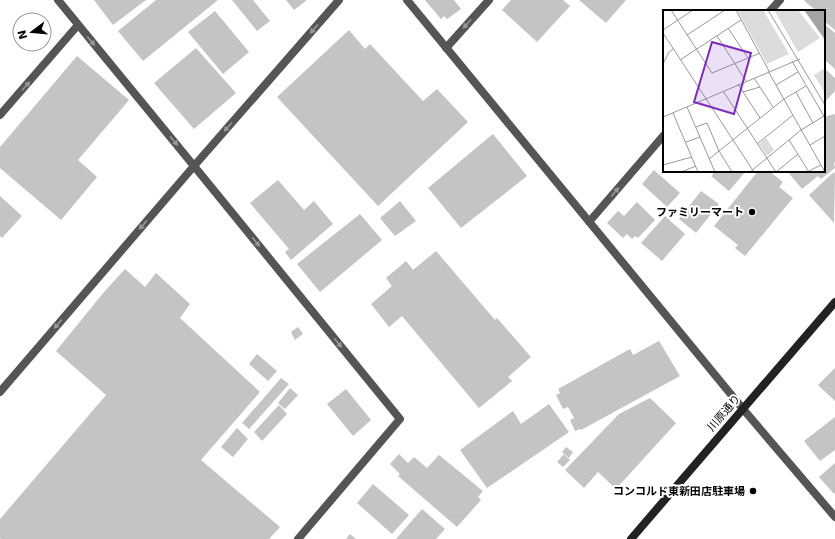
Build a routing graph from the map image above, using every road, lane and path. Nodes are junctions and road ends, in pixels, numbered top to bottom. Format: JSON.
{"nodes":[{"id":1,"x":58,"y":0,"type":"edge"},
{"id":2,"x":339,"y":0,"type":"edge"},
{"id":3,"x":407,"y":0,"type":"edge"},
{"id":4,"x":489,"y":0,"type":"edge"},
{"id":5,"x":780,"y":0,"type":"edge"},
{"id":6,"x":771,"y":10,"type":"edge"},
{"id":7,"x":78,"y":25,"type":"junction"},
{"id":8,"x":446,"y":48,"type":"junction"},
{"id":9,"x":0,"y":116,"type":"edge"},
{"id":10,"x":663,"y":136,"type":"edge"},
{"id":11,"x":194,"y":166,"type":"junction"},
{"id":12,"x":589,"y":222,"type":"junction"},
{"id":13,"x":835,"y":302,"type":"edge"},
{"id":14,"x":0,"y":392,"type":"edge"},
{"id":15,"x":743,"y":409,"type":"junction"},
{"id":16,"x":835,"y":517,"type":"edge"},
{"id":17,"x":298,"y":539,"type":"edge"},
{"id":18,"x":631,"y":539,"type":"edge"}],
"edges":[{"from":1,"to":7,"type":"street"},
{"from":2,"to":11,"type":"street","one_way":true},
{"from":3,"to":8,"type":"street"},
{"from":4,"to":8,"type":"street","one_way":true},
{"from":5,"to":6,"type":"street"},
{"from":9,"to":7,"type":"street","one_way":true},
{"from":7,"to":11,"type":"street","one_way":true},
{"from":8,"to":12,"type":"street"},
{"from":12,"to":10,"type":"street","one_way":true},
{"from":11,"to":14,"type":"street","one_way":true},
{"from":11,"to":17,"type":"street","one_way":true},
{"from":12,"to":15,"type":"street"},
{"from":13,"to":15,"type":"street","name":"川原通り"},
{"from":15,"to":16,"type":"street"},
{"from":15,"to":18,"type":"street","name":"川原通り"}]}
